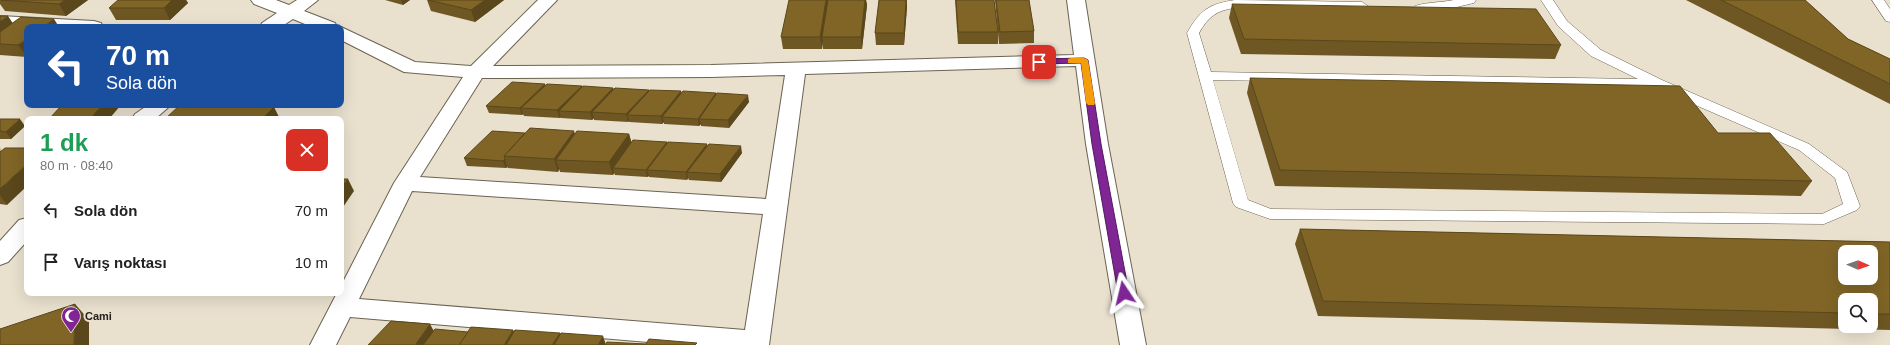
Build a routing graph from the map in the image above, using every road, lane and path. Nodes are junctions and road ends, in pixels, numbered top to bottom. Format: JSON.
{"nodes":[{"id":1,"x":260,"y":0,"type":"edge"},
{"id":2,"x":309,"y":0,"type":"edge"},
{"id":3,"x":548,"y":0,"type":"edge"},
{"id":4,"x":1076,"y":0,"type":"edge"},
{"id":5,"x":1470,"y":0,"type":"edge"},
{"id":6,"x":1547,"y":0,"type":"edge"},
{"id":7,"x":1878,"y":0,"type":"edge"},
{"id":8,"x":1377,"y":6,"type":"edge"},
{"id":9,"x":1409,"y":7,"type":"edge"},
{"id":10,"x":290,"y":12,"type":"junction"},
{"id":11,"x":1890,"y":18,"type":"edge"},
{"id":12,"x":0,"y":22,"type":"edge"},
{"id":13,"x":38,"y":24,"type":"edge"},
{"id":14,"x":273,"y":24,"type":"edge"},
{"id":15,"x":320,"y":24,"type":"edge"},
{"id":16,"x":344,"y":35,"type":"edge"},
{"id":17,"x":1084,"y":60,"type":"junction"},
{"id":18,"x":796,"y":68,"type":"junction"},
{"id":19,"x":476,"y":72,"type":"junction"},
{"id":20,"x":1206,"y":76,"type":"junction"},
{"id":21,"x":1657,"y":83,"type":"junction"},
{"id":22,"x":157,"y":108,"type":"edge"},
{"id":23,"x":146,"y":116,"type":"edge"},
{"id":24,"x":405,"y":183,"type":"junction"},
{"id":25,"x":776,"y":207,"type":"junction"},
{"id":26,"x":24,"y":229,"type":"edge"},
{"id":27,"x":0,"y":256,"type":"edge"},
{"id":28,"x":343,"y":307,"type":"junction"},
{"id":29,"x":756,"y":343,"type":"edge"},
{"id":30,"x":323,"y":345,"type":"edge"},
{"id":31,"x":1133,"y":345,"type":"edge"}],
"edges":[{"from":1,"to":10,"type":"street"},
{"from":2,"to":10,"type":"street"},
{"from":3,"to":19,"type":"street"},
{"from":4,"to":17,"type":"street"},
{"from":5,"to":9,"type":"lane"},
{"from":6,"to":21,"type":"lane"},
{"from":7,"to":11,"type":"lane"},
{"from":8,"to":20,"type":"lane"},
{"from":10,"to":14,"type":"street"},
{"from":10,"to":15,"type":"street"},
{"from":12,"to":13,"type":"street"},
{"from":16,"to":19,"type":"street"},
{"from":17,"to":18,"type":"street"},
{"from":17,"to":31,"type":"street"},
{"from":18,"to":19,"type":"street"},
{"from":18,"to":25,"type":"street"},
{"from":19,"to":24,"type":"street"},
{"from":20,"to":21,"type":"lane"},
{"from":20,"to":21,"type":"lane"},
{"from":22,"to":23,"type":"street"},
{"from":24,"to":25,"type":"street"},
{"from":24,"to":28,"type":"street"},
{"from":25,"to":29,"type":"street"},
{"from":26,"to":27,"type":"street"},
{"from":28,"to":29,"type":"street"},
{"from":28,"to":30,"type":"street"}]}
